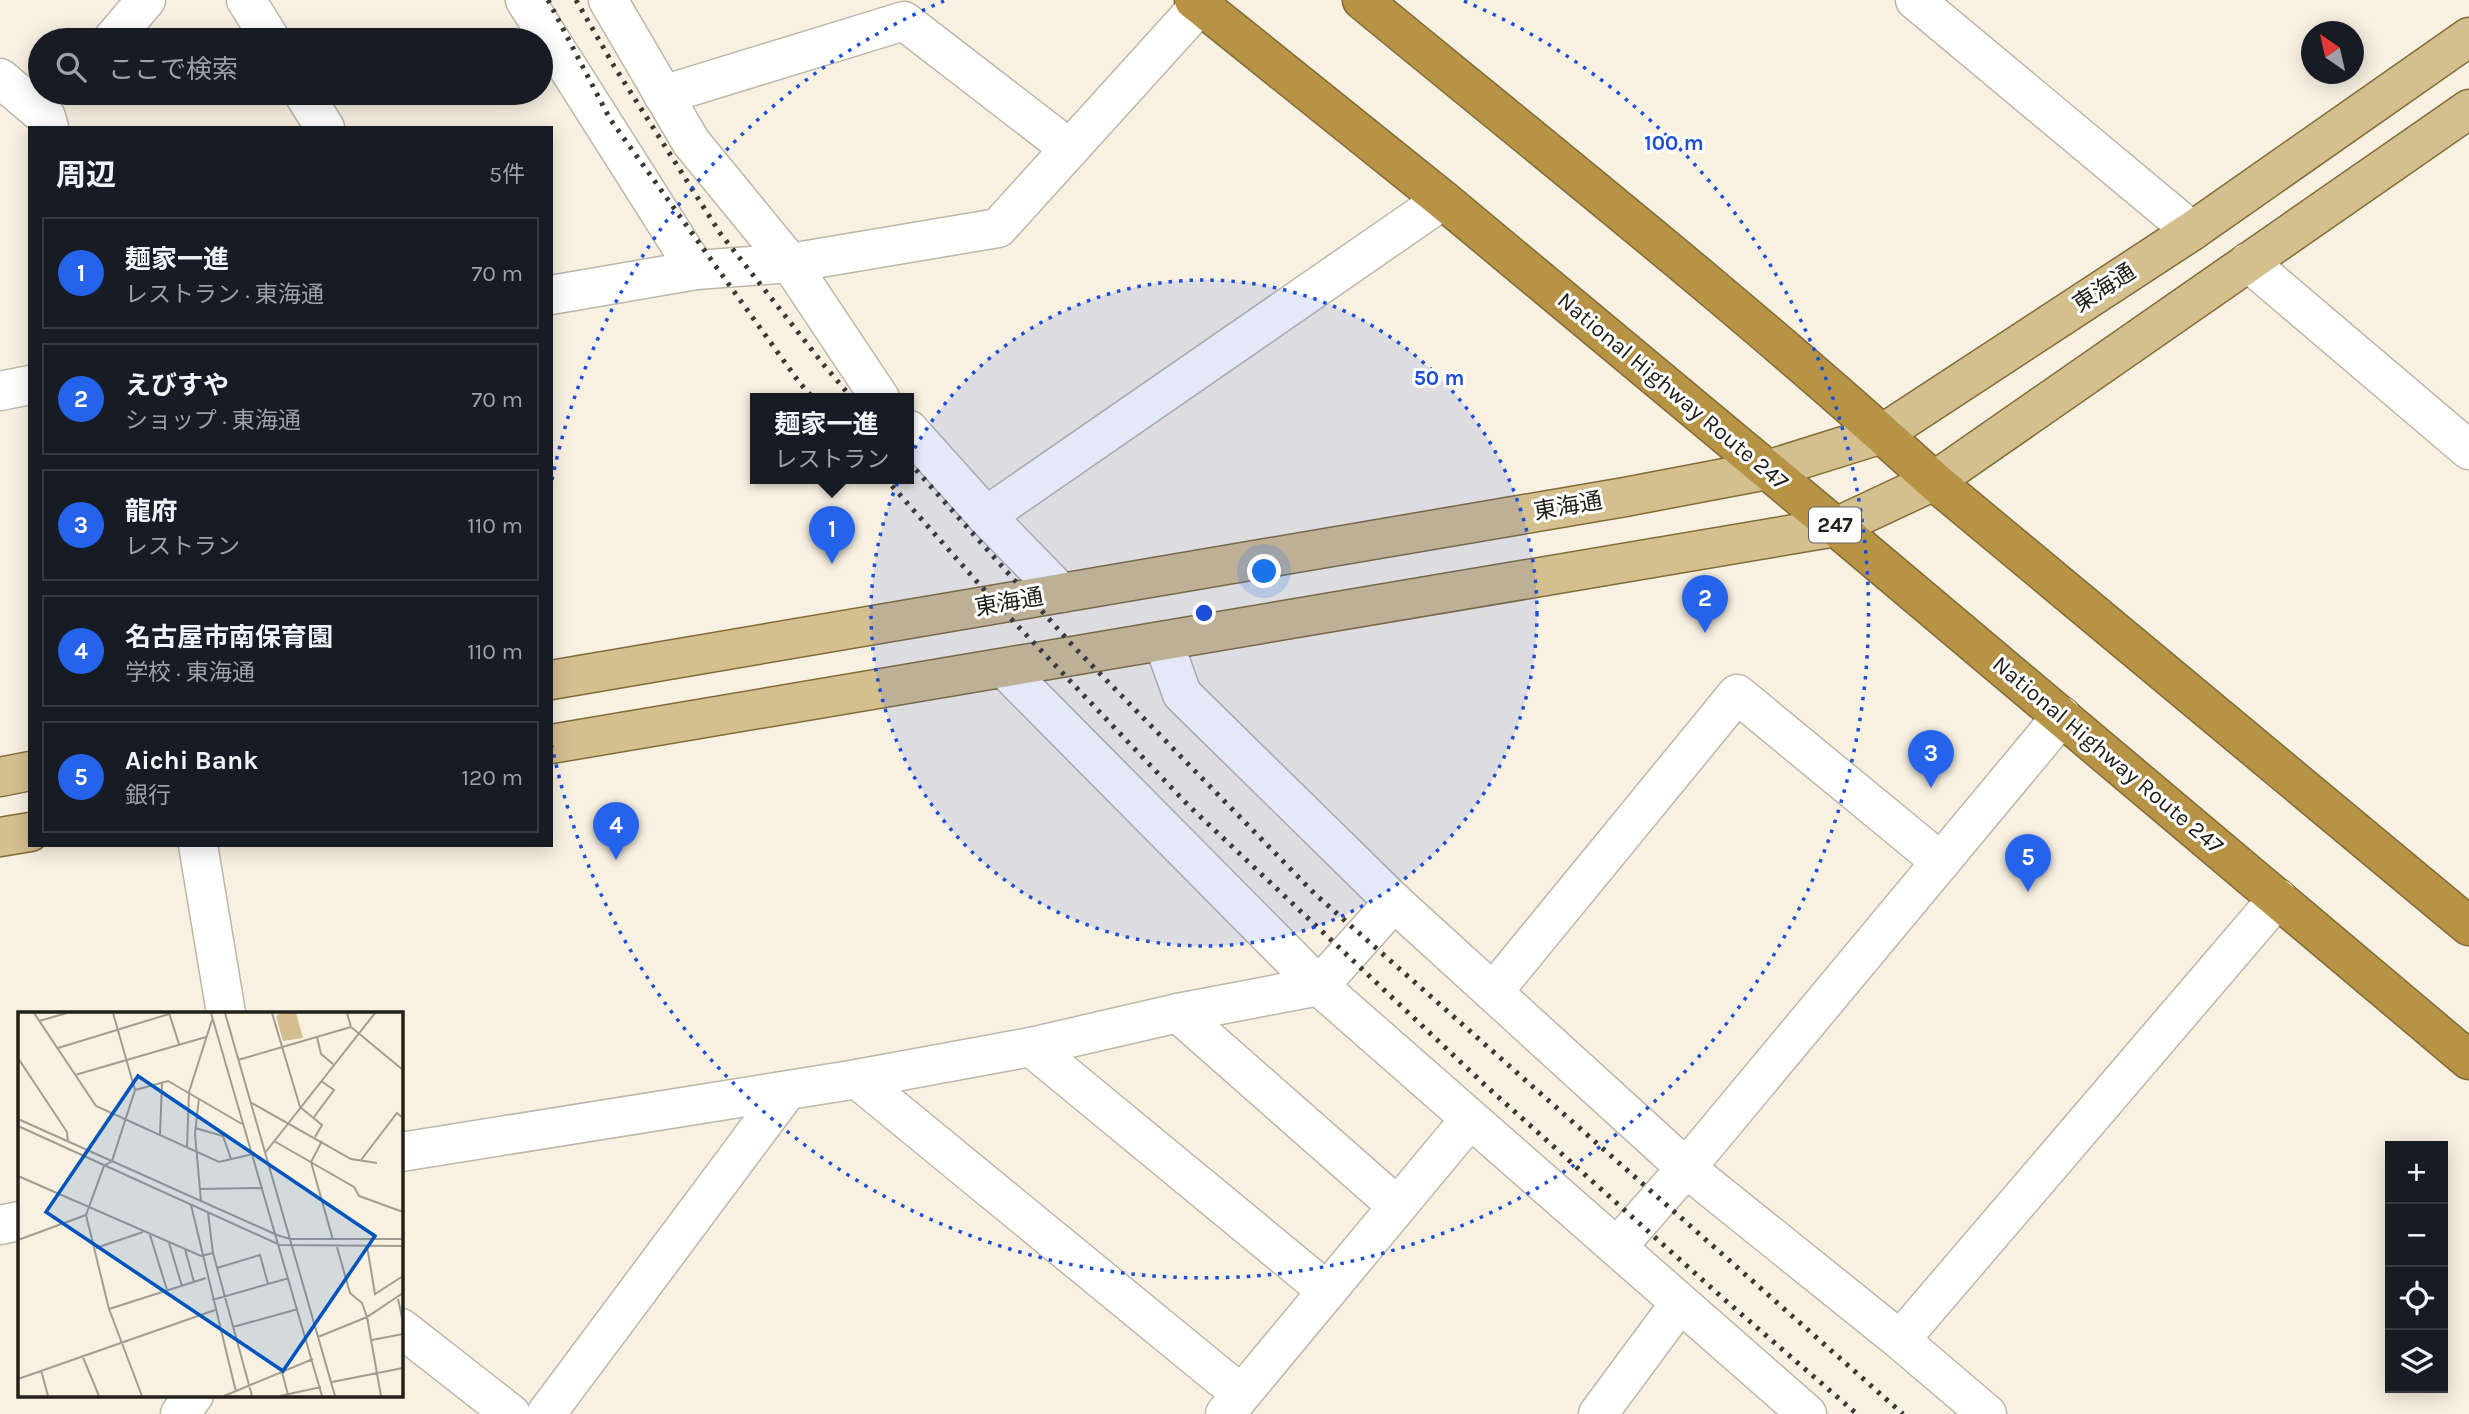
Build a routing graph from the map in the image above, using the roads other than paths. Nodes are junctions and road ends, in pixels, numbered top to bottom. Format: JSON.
{"nodes":[{"id":1,"x":146,"y":0,"type":"edge"},
{"id":2,"x":246,"y":0,"type":"edge"},
{"id":3,"x":525,"y":0,"type":"edge"},
{"id":4,"x":608,"y":0,"type":"edge"},
{"id":5,"x":1362,"y":0,"type":"edge"},
{"id":6,"x":1915,"y":0,"type":"edge"},
{"id":7,"x":1197,"y":3,"type":"edge"},
{"id":8,"x":122,"y":28,"type":"edge"},
{"id":9,"x":264,"y":28,"type":"edge"},
{"id":10,"x":543,"y":28,"type":"edge"},
{"id":11,"x":2469,"y":37,"type":"edge"},
{"id":12,"x":553,"y":44,"type":"edge"},
{"id":13,"x":0,"y":78,"type":"edge"},
{"id":14,"x":28,"y":96,"type":"edge"},
{"id":15,"x":663,"y":96,"type":"junction"},
{"id":16,"x":311,"y":105,"type":"edge"},
{"id":17,"x":2468,"y":112,"type":"edge"},
{"id":18,"x":324,"y":126,"type":"edge"},
{"id":19,"x":1070,"y":149,"type":"junction"},
{"id":20,"x":1443,"y":200,"type":"junction"},
{"id":21,"x":2192,"y":231,"type":"junction"},
{"id":22,"x":2248,"y":262,"type":"junction"},
{"id":23,"x":790,"y":263,"type":"junction"},
{"id":24,"x":696,"y":270,"type":"junction"},
{"id":25,"x":553,"y":295,"type":"edge"},
{"id":26,"x":28,"y":385,"type":"edge"},
{"id":27,"x":0,"y":391,"type":"edge"},
{"id":28,"x":877,"y":393,"type":"edge"},
{"id":29,"x":1882,"y":434,"type":"junction"},
{"id":30,"x":914,"y":436,"type":"edge"},
{"id":31,"x":2469,"y":450,"type":"edge"},
{"id":32,"x":1767,"y":470,"type":"junction"},
{"id":33,"x":1934,"y":481,"type":"junction"},
{"id":34,"x":986,"y":516,"type":"junction"},
{"id":35,"x":1836,"y":527,"type":"junction"},
{"id":36,"x":1060,"y":593,"type":"junction"},
{"id":37,"x":1163,"y":641,"type":"junction"},
{"id":38,"x":1004,"y":668,"type":"junction"},
{"id":39,"x":553,"y":680,"type":"edge"},
{"id":40,"x":2062,"y":716,"type":"junction"},
{"id":41,"x":553,"y":744,"type":"edge"},
{"id":42,"x":28,"y":771,"type":"edge"},
{"id":43,"x":0,"y":777,"type":"edge"},
{"id":44,"x":28,"y":832,"type":"edge"},
{"id":45,"x":0,"y":837,"type":"edge"},
{"id":46,"x":198,"y":847,"type":"edge"},
{"id":47,"x":1941,"y":862,"type":"junction"},
{"id":48,"x":2278,"y":898,"type":"junction"},
{"id":49,"x":1394,"y":902,"type":"junction"},
{"id":50,"x":2469,"y":926,"type":"edge"},
{"id":51,"x":1319,"y":986,"type":"junction"},
{"id":52,"x":1493,"y":992,"type":"junction"},
{"id":53,"x":226,"y":1012,"type":"edge"},
{"id":54,"x":1178,"y":1013,"type":"junction"},
{"id":55,"x":1031,"y":1047,"type":"junction"},
{"id":56,"x":2469,"y":1060,"type":"edge"},
{"id":57,"x":857,"y":1079,"type":"junction"},
{"id":58,"x":788,"y":1091,"type":"junction"},
{"id":59,"x":1470,"y":1119,"type":"junction"},
{"id":60,"x":402,"y":1152,"type":"edge"},
{"id":61,"x":1686,"y":1168,"type":"junction"},
{"id":62,"x":1397,"y":1206,"type":"junction"},
{"id":63,"x":18,"y":1221,"type":"edge"},
{"id":64,"x":0,"y":1225,"type":"edge"},
{"id":65,"x":1617,"y":1247,"type":"junction"},
{"id":66,"x":1327,"y":1291,"type":"junction"},
{"id":67,"x":1680,"y":1303,"type":"junction"},
{"id":68,"x":402,"y":1329,"type":"edge"},
{"id":69,"x":1900,"y":1340,"type":"junction"},
{"id":70,"x":193,"y":1396,"type":"edge"},
{"id":71,"x":1233,"y":1404,"type":"edge"},
{"id":72,"x":180,"y":1414,"type":"edge"},
{"id":73,"x":511,"y":1414,"type":"edge"},
{"id":74,"x":546,"y":1414,"type":"edge"},
{"id":75,"x":1598,"y":1414,"type":"edge"},
{"id":76,"x":1807,"y":1414,"type":"edge"},
{"id":77,"x":1987,"y":1414,"type":"edge"}],
"edges":[{"from":1,"to":8,"type":"street"},
{"from":2,"to":9,"type":"street"},
{"from":3,"to":10,"type":"street"},
{"from":4,"to":15,"type":"street"},
{"from":5,"to":29,"type":"highway"},
{"from":6,"to":21,"type":"street"},
{"from":7,"to":19,"type":"street"},
{"from":7,"to":20,"type":"highway","name":"National Highway Route 247","number":"247"},
{"from":11,"to":21,"type":"main road","name":"東海通"},
{"from":12,"to":24,"type":"street"},
{"from":13,"to":14,"type":"street"},
{"from":15,"to":19,"type":"street"},
{"from":15,"to":23,"type":"street"},
{"from":16,"to":18,"type":"street"},
{"from":17,"to":22,"type":"main road"},
{"from":19,"to":23,"type":"street"},
{"from":20,"to":32,"type":"highway","name":"National Highway Route 247","number":"247"},
{"from":20,"to":34,"type":"street"},
{"from":21,"to":29,"type":"main road","name":"東海通"},
{"from":22,"to":31,"type":"street"},
{"from":22,"to":33,"type":"main road"},
{"from":23,"to":24,"type":"street"},
{"from":23,"to":28,"type":"street"},
{"from":24,"to":25,"type":"street"},
{"from":26,"to":27,"type":"street"},
{"from":29,"to":32,"type":"main road","name":"東海通"},
{"from":29,"to":33,"type":"highway"},
{"from":30,"to":34,"type":"street"},
{"from":32,"to":35,"type":"highway","name":"National Highway Route 247","number":"247"},
{"from":32,"to":36,"type":"main road","name":"東海通"},
{"from":33,"to":35,"type":"main road"},
{"from":33,"to":50,"type":"highway"},
{"from":34,"to":36,"type":"street"},
{"from":35,"to":37,"type":"main road"},
{"from":35,"to":40,"type":"highway","name":"National Highway Route 247","number":"247"},
{"from":36,"to":39,"type":"main road","name":"東海通"},
{"from":37,"to":38,"type":"main road"},
{"from":37,"to":49,"type":"street"},
{"from":38,"to":41,"type":"main road"},
{"from":38,"to":51,"type":"street"},
{"from":40,"to":47,"type":"street"},
{"from":40,"to":48,"type":"highway","name":"National Highway Route 247","number":"247"},
{"from":42,"to":43,"type":"main road"},
{"from":44,"to":45,"type":"main road"},
{"from":46,"to":53,"type":"street"},
{"from":47,"to":52,"type":"street"},
{"from":47,"to":61,"type":"street"},
{"from":48,"to":56,"type":"highway","name":"National Highway Route 247","number":"247"},
{"from":48,"to":69,"type":"street"},
{"from":49,"to":51,"type":"street"},
{"from":49,"to":52,"type":"street"},
{"from":51,"to":54,"type":"street"},
{"from":51,"to":59,"type":"street"},
{"from":52,"to":61,"type":"street"},
{"from":54,"to":55,"type":"street"},
{"from":54,"to":62,"type":"street"},
{"from":55,"to":57,"type":"street"},
{"from":55,"to":66,"type":"street"},
{"from":57,"to":58,"type":"street"},
{"from":57,"to":71,"type":"street"},
{"from":58,"to":60,"type":"street"},
{"from":58,"to":74,"type":"street"},
{"from":59,"to":62,"type":"street"},
{"from":59,"to":65,"type":"street"},
{"from":61,"to":65,"type":"street"},
{"from":61,"to":69,"type":"street"},
{"from":62,"to":66,"type":"street"},
{"from":63,"to":64,"type":"street"},
{"from":65,"to":67,"type":"street"},
{"from":66,"to":71,"type":"street"},
{"from":67,"to":75,"type":"street"},
{"from":67,"to":76,"type":"street"},
{"from":68,"to":73,"type":"street"},
{"from":69,"to":77,"type":"street"},
{"from":70,"to":72,"type":"street"}]}
